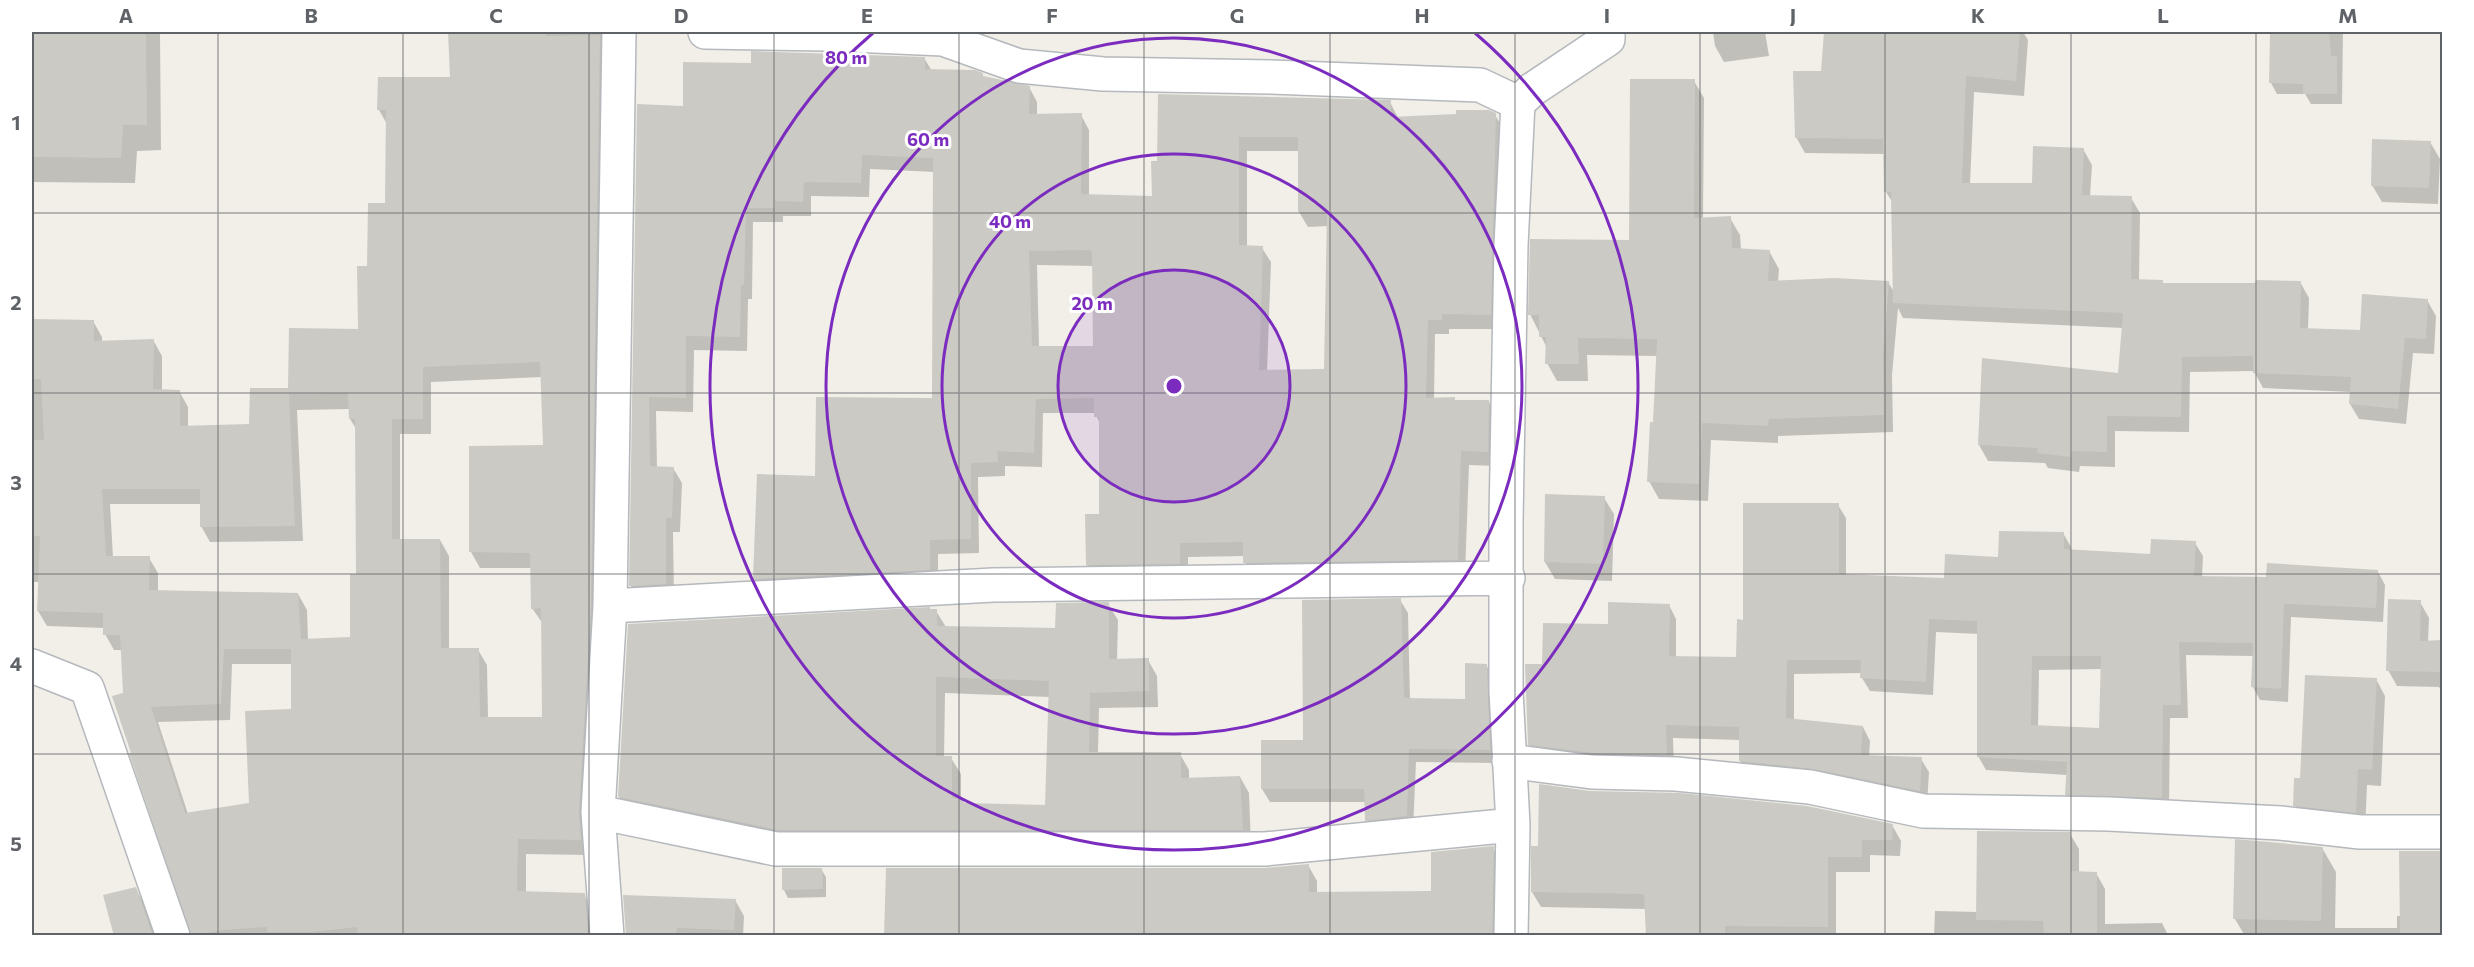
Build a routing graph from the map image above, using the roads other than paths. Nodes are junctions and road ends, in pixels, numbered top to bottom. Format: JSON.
{"nodes":[{"id":1,"x":619,"y":32,"type":"edge"},
{"id":2,"x":705,"y":32,"type":"edge"},
{"id":3,"x":1608,"y":32,"type":"edge"},
{"id":4,"x":1518,"y":102,"type":"junction"},
{"id":5,"x":1508,"y":578,"type":"junction"},
{"id":6,"x":610,"y":606,"type":"junction"},
{"id":7,"x":32,"y":666,"type":"edge"},
{"id":8,"x":1509,"y":761,"type":"junction"},
{"id":9,"x":598,"y":813,"type":"junction"},
{"id":10,"x":1513,"y":825,"type":"junction"},
{"id":11,"x":2442,"y":832,"type":"edge"},
{"id":12,"x":173,"y":936,"type":"edge"},
{"id":13,"x":607,"y":936,"type":"edge"},
{"id":14,"x":1511,"y":936,"type":"edge"}],
"edges":[{"from":1,"to":6,"type":"street"},
{"from":2,"to":4,"type":"street"},
{"from":3,"to":4,"type":"street"},
{"from":4,"to":5,"type":"street"},
{"from":5,"to":6,"type":"street"},
{"from":5,"to":8,"type":"street"},
{"from":6,"to":9,"type":"street"},
{"from":7,"to":12,"type":"street"},
{"from":8,"to":10,"type":"street"},
{"from":8,"to":11,"type":"street"},
{"from":9,"to":10,"type":"street"},
{"from":9,"to":13,"type":"street"},
{"from":10,"to":14,"type":"street"}]}
